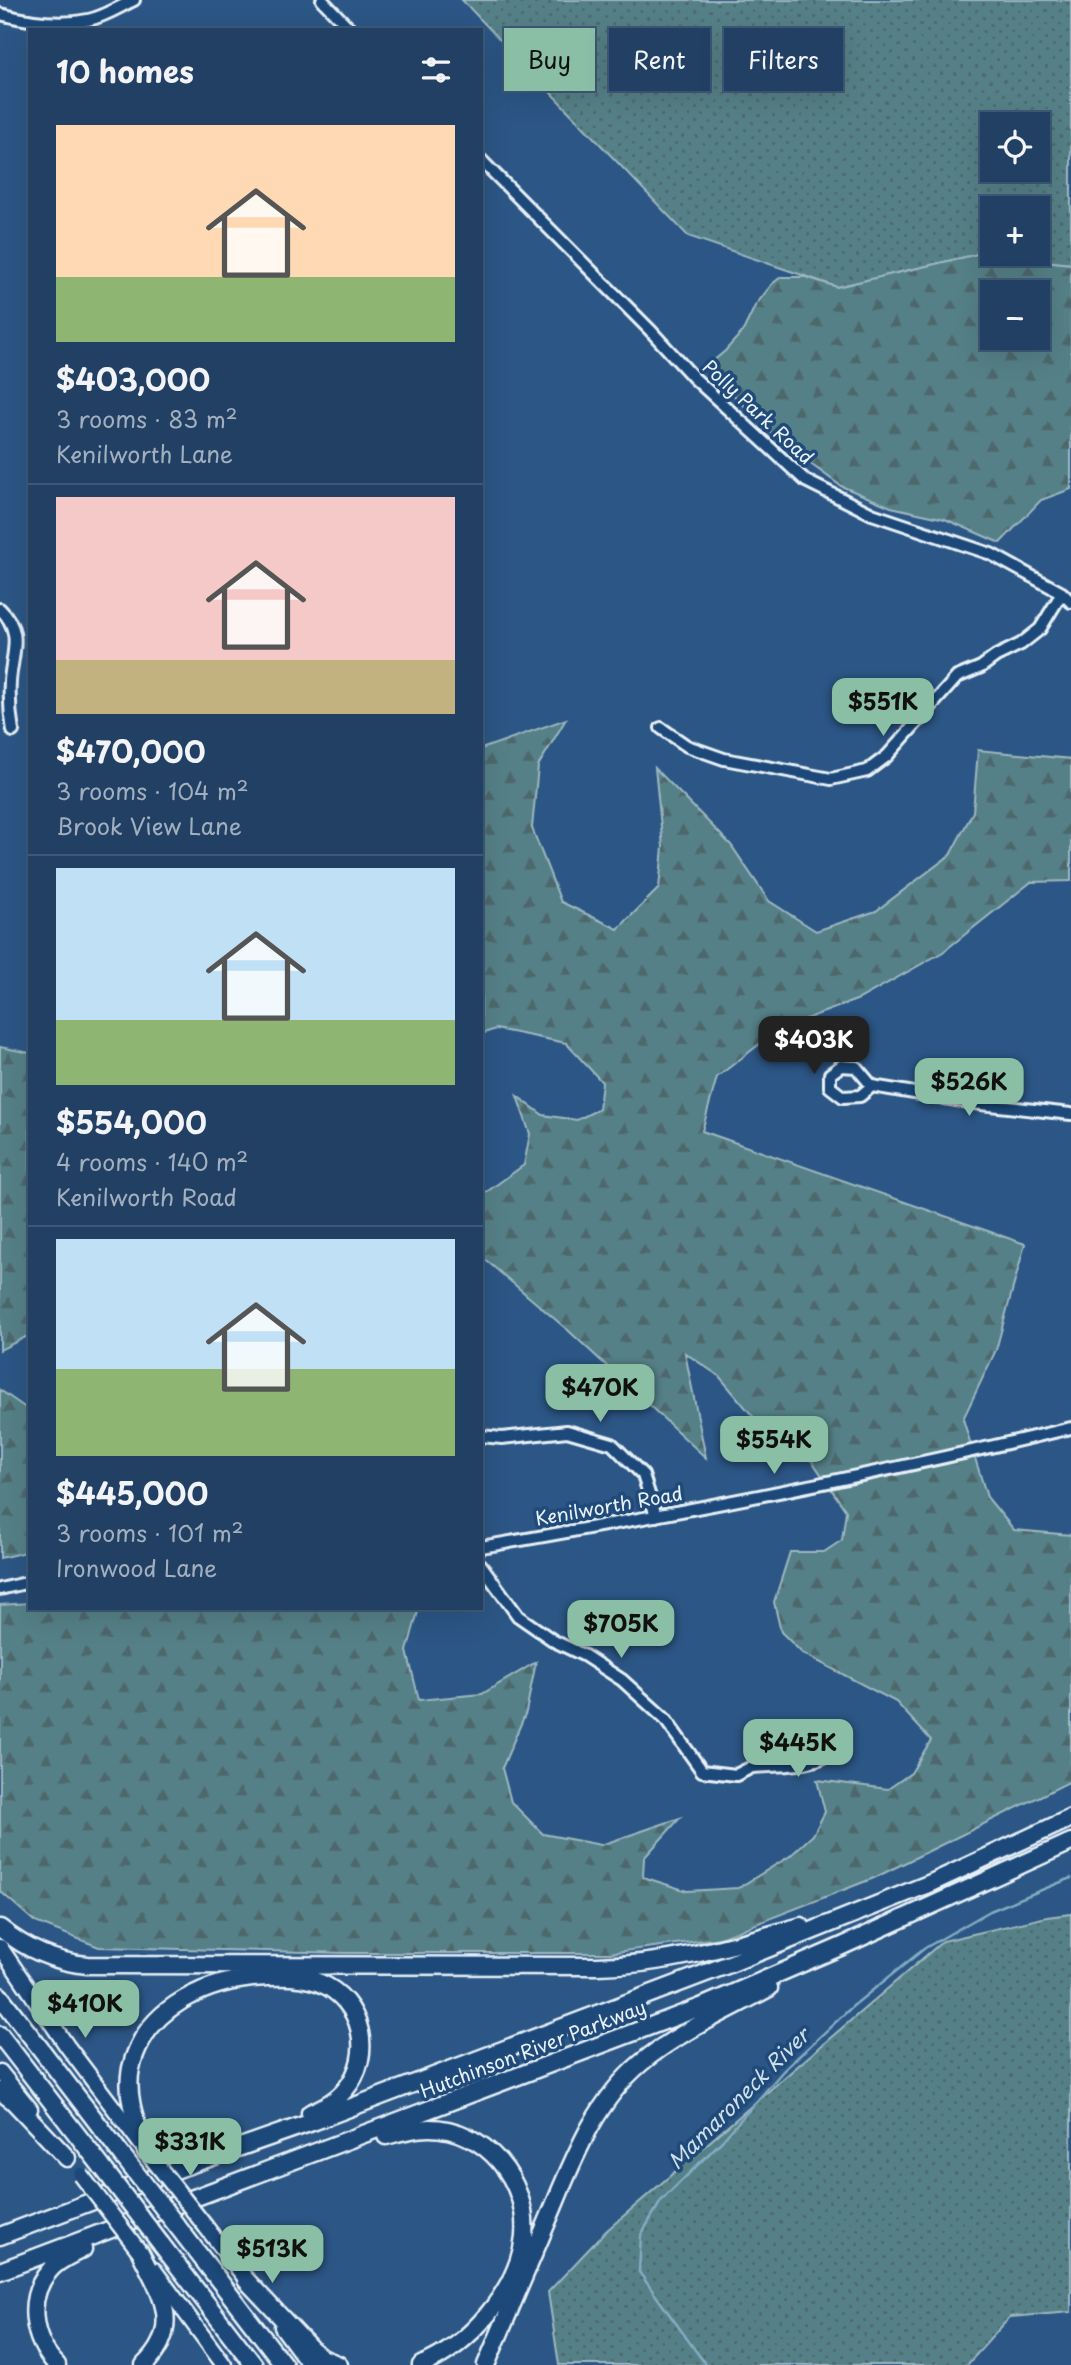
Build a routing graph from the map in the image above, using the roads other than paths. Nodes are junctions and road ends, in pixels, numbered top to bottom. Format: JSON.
{"nodes":[{"id":1,"x":134,"y":0,"type":"edge"},
{"id":2,"x":322,"y":0,"type":"edge"},
{"id":3,"x":0,"y":14,"type":"edge"},
{"id":4,"x":349,"y":28,"type":"edge"},
{"id":5,"x":483,"y":162,"type":"edge"},
{"id":6,"x":1062,"y":593,"type":"junction"},
{"id":7,"x":1071,"y":602,"type":"edge"},
{"id":8,"x":0,"y":609,"type":"edge"},
{"id":9,"x":661,"y":728,"type":"dead end"},
{"id":10,"x":13,"y":731,"type":"dead end"},
{"id":11,"x":873,"y":1086,"type":"dead end"},
{"id":12,"x":1071,"y":1114,"type":"edge"},
{"id":13,"x":1071,"y":1428,"type":"edge"},
{"id":14,"x":483,"y":1436,"type":"edge"},
{"id":15,"x":656,"y":1516,"type":"junction"},
{"id":16,"x":483,"y":1547,"type":"edge"},
{"id":17,"x":483,"y":1568,"type":"edge"},
{"id":18,"x":28,"y":1582,"type":"edge"},
{"id":19,"x":0,"y":1589,"type":"edge"},
{"id":20,"x":752,"y":1767,"type":"junction"},
{"id":21,"x":1071,"y":1818,"type":"edge"},
{"id":22,"x":1071,"y":1842,"type":"edge"},
{"id":23,"x":862,"y":1911,"type":"junction"},
{"id":24,"x":0,"y":1928,"type":"edge"},
{"id":25,"x":871,"y":1933,"type":"junction"},
{"id":26,"x":0,"y":1947,"type":"edge"},
{"id":27,"x":0,"y":1996,"type":"edge"},
{"id":28,"x":0,"y":2035,"type":"edge"},
{"id":29,"x":0,"y":2072,"type":"edge"},
{"id":30,"x":0,"y":2091,"type":"edge"},
{"id":31,"x":241,"y":2146,"type":"junction"},
{"id":32,"x":146,"y":2151,"type":"junction"},
{"id":33,"x":303,"y":2157,"type":"junction"},
{"id":34,"x":67,"y":2158,"type":"junction"},
{"id":35,"x":48,"y":2217,"type":"junction"},
{"id":36,"x":132,"y":2221,"type":"junction"},
{"id":37,"x":0,"y":2229,"type":"edge"},
{"id":38,"x":0,"y":2236,"type":"edge"},
{"id":39,"x":140,"y":2252,"type":"junction"},
{"id":40,"x":0,"y":2271,"type":"edge"},
{"id":41,"x":246,"y":2280,"type":"junction"},
{"id":42,"x":57,"y":2365,"type":"edge"},
{"id":43,"x":144,"y":2365,"type":"edge"},
{"id":44,"x":223,"y":2365,"type":"edge"},
{"id":45,"x":254,"y":2365,"type":"edge"},
{"id":46,"x":284,"y":2365,"type":"edge"},
{"id":47,"x":310,"y":2365,"type":"edge"},
{"id":48,"x":339,"y":2365,"type":"edge"},
{"id":49,"x":421,"y":2365,"type":"edge"},
{"id":50,"x":486,"y":2365,"type":"edge"}],
"edges":[{"from":1,"to":3,"type":"street"},
{"from":2,"to":4,"type":"street"},
{"from":5,"to":6,"type":"street","name":"Polly Park Road"},
{"from":6,"to":7,"type":"street","name":"Polly Park Road"},
{"from":6,"to":9,"type":"street"},
{"from":8,"to":10,"type":"street"},
{"from":11,"to":12,"type":"street"},
{"from":13,"to":15,"type":"street","name":"Kenilworth Road"},
{"from":14,"to":15,"type":"street"},
{"from":15,"to":16,"type":"street","name":"Kenilworth Road"},
{"from":17,"to":20,"type":"street"},
{"from":18,"to":19,"type":"street"},
{"from":20,"to":20,"type":"street"},
{"from":21,"to":23,"type":"highway","name":"Hutchinson River Parkway"},
{"from":22,"to":25,"type":"highway","name":"Hutchinson River Parkway"},
{"from":23,"to":24,"type":"highway"},
{"from":23,"to":31,"type":"highway","name":"Hutchinson River Parkway"},
{"from":25,"to":33,"type":"highway","name":"Hutchinson River Parkway"},
{"from":25,"to":50,"type":"highway"},
{"from":26,"to":32,"type":"main road"},
{"from":27,"to":46,"type":"highway","bridge":true},
{"from":28,"to":45,"type":"highway","bridge":true},
{"from":29,"to":34,"type":"main road"},
{"from":30,"to":34,"type":"highway"},
{"from":31,"to":32,"type":"highway"},
{"from":31,"to":35,"type":"highway","name":"Hutchinson River Parkway"},
{"from":32,"to":41,"type":"main road","bridge":true},
{"from":33,"to":36,"type":"highway","name":"Hutchinson River Parkway"},
{"from":33,"to":49,"type":"highway"},
{"from":34,"to":39,"type":"main road","bridge":true},
{"from":35,"to":37,"type":"highway"},
{"from":35,"to":38,"type":"highway","name":"Hutchinson River Parkway"},
{"from":36,"to":40,"type":"highway","name":"Hutchinson River Parkway"},
{"from":36,"to":42,"type":"highway"},
{"from":39,"to":43,"type":"highway"},
{"from":39,"to":44,"type":"main road"},
{"from":41,"to":47,"type":"main road"},
{"from":41,"to":48,"type":"highway"}]}
